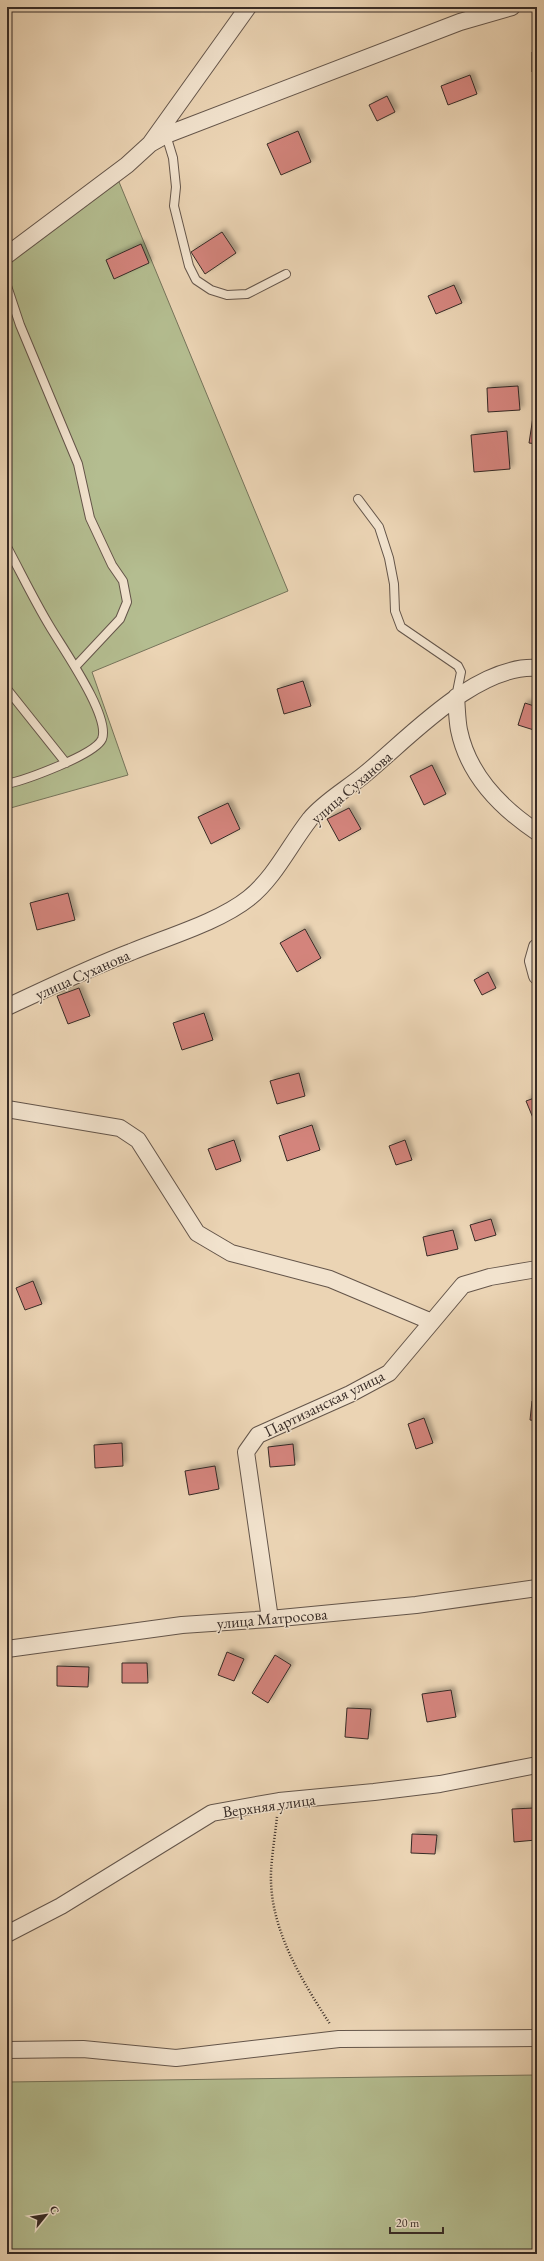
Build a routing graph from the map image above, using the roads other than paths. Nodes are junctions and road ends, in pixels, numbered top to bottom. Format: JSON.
{"nodes":[{"id":1,"x":248,"y":7,"type":"edge"},
{"id":2,"x":512,"y":7,"type":"edge"},
{"id":3,"x":166,"y":135,"type":"junction"},
{"id":4,"x":150,"y":144,"type":"junction"},
{"id":5,"x":7,"y":255,"type":"edge"},
{"id":6,"x":286,"y":274,"type":"dead end"},
{"id":7,"x":7,"y":286,"type":"edge"},
{"id":8,"x":358,"y":499,"type":"dead end"},
{"id":9,"x":7,"y":547,"type":"edge"},
{"id":10,"x":75,"y":666,"type":"junction"},
{"id":11,"x":537,"y":668,"type":"edge"},
{"id":12,"x":7,"y":689,"type":"edge"},
{"id":13,"x":456,"y":697,"type":"junction"},
{"id":14,"x":66,"y":763,"type":"junction"},
{"id":15,"x":7,"y":784,"type":"edge"},
{"id":16,"x":537,"y":832,"type":"edge"},
{"id":17,"x":537,"y":947,"type":"edge"},
{"id":18,"x":537,"y":976,"type":"edge"},
{"id":19,"x":7,"y":1007,"type":"edge"},
{"id":20,"x":7,"y":1109,"type":"edge"},
{"id":21,"x":537,"y":1269,"type":"edge"},
{"id":22,"x":432,"y":1322,"type":"junction"},
{"id":23,"x":537,"y":1588,"type":"edge"},
{"id":24,"x":270,"y":1619,"type":"junction"},
{"id":25,"x":7,"y":1649,"type":"edge"},
{"id":26,"x":537,"y":1765,"type":"edge"},
{"id":27,"x":7,"y":1934,"type":"edge"},
{"id":28,"x":537,"y":2038,"type":"edge"},
{"id":29,"x":7,"y":2050,"type":"edge"}],
"edges":[{"from":1,"to":4,"type":"street"},
{"from":2,"to":3,"type":"street"},
{"from":3,"to":4,"type":"street"},
{"from":3,"to":6,"type":"lane"},
{"from":4,"to":5,"type":"street"},
{"from":7,"to":10,"type":"lane"},
{"from":8,"to":13,"type":"lane"},
{"from":9,"to":10,"type":"lane"},
{"from":10,"to":14,"type":"lane"},
{"from":11,"to":13,"type":"street","name":"улица Суханова"},
{"from":12,"to":14,"type":"lane"},
{"from":13,"to":16,"type":"street"},
{"from":13,"to":19,"type":"street","name":"улица Суханова"},
{"from":14,"to":15,"type":"lane"},
{"from":17,"to":18,"type":"street"},
{"from":20,"to":22,"type":"street"},
{"from":21,"to":22,"type":"street","name":"Партизанская улица"},
{"from":22,"to":24,"type":"street","name":"Партизанская улица"},
{"from":23,"to":24,"type":"street","name":"улица Матросова"},
{"from":24,"to":25,"type":"street","name":"улица Матросова"},
{"from":26,"to":27,"type":"street","name":"Верхняя улица"},
{"from":28,"to":29,"type":"street"}]}
